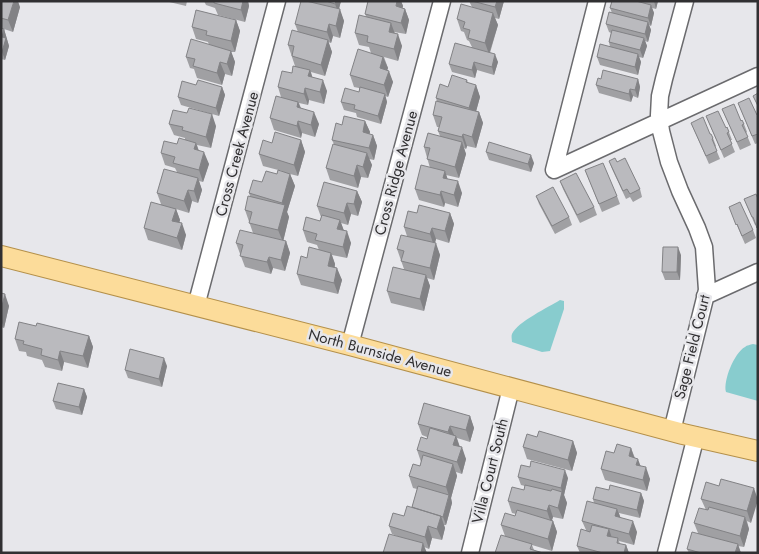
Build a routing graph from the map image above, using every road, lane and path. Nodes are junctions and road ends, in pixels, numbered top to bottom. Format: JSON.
{"nodes":[{"id":1,"x":277,"y":1,"type":"edge"},
{"id":2,"x":442,"y":1,"type":"edge"},
{"id":3,"x":597,"y":1,"type":"edge"},
{"id":4,"x":685,"y":1,"type":"edge"},
{"id":5,"x":758,"y":76,"type":"edge"},
{"id":6,"x":660,"y":121,"type":"junction"},
{"id":7,"x":1,"y":256,"type":"edge"},
{"id":8,"x":758,"y":272,"type":"edge"},
{"id":9,"x":706,"y":296,"type":"junction"},
{"id":10,"x":196,"y":306,"type":"junction"},
{"id":11,"x":350,"y":345,"type":"junction"},
{"id":12,"x":511,"y":388,"type":"junction"},
{"id":13,"x":672,"y":431,"type":"junction"},
{"id":14,"x":696,"y":436,"type":"junction"},
{"id":15,"x":758,"y":451,"type":"edge"},
{"id":16,"x":470,"y":553,"type":"edge"},
{"id":17,"x":666,"y":553,"type":"edge"}],
"edges":[{"from":1,"to":10,"type":"street","name":"Cross Creek Avenue"},
{"from":2,"to":11,"type":"street","name":"Cross Ridge Avenue"},
{"from":3,"to":6,"type":"street"},
{"from":4,"to":6,"type":"street","name":"Sage Field Court"},
{"from":5,"to":6,"type":"street"},
{"from":6,"to":9,"type":"street","name":"Sage Field Court"},
{"from":7,"to":10,"type":"main road","name":"North Burnside Avenue"},
{"from":8,"to":9,"type":"street"},
{"from":9,"to":13,"type":"street","name":"Sage Field Court"},
{"from":10,"to":11,"type":"main road","name":"North Burnside Avenue"},
{"from":11,"to":12,"type":"main road","name":"North Burnside Avenue"},
{"from":12,"to":13,"type":"main road","name":"North Burnside Avenue"},
{"from":12,"to":16,"type":"street","name":"Villa Court South"},
{"from":13,"to":14,"type":"main road","name":"North Burnside Avenue"},
{"from":14,"to":15,"type":"main road","name":"North Burnside Avenue"},
{"from":14,"to":17,"type":"street"}]}
